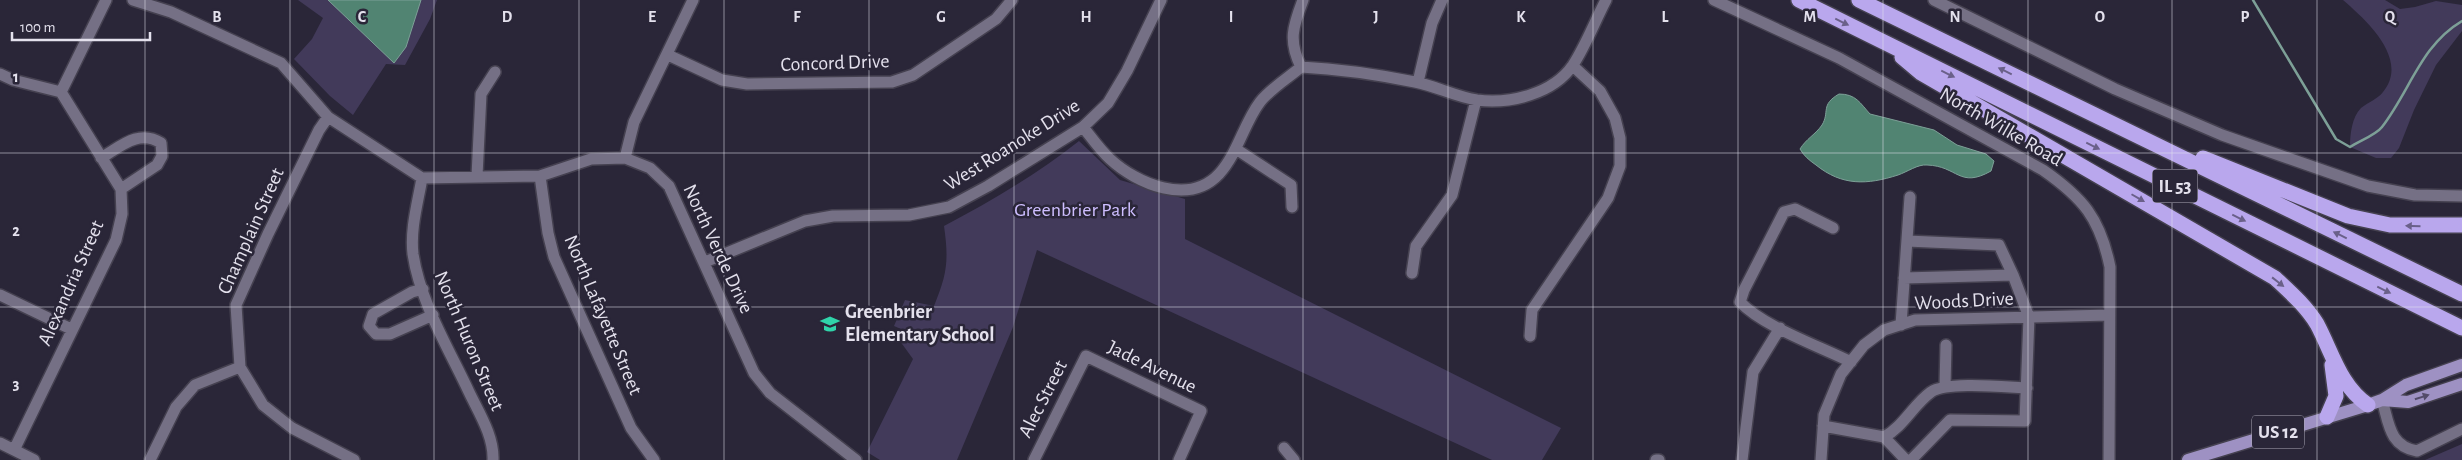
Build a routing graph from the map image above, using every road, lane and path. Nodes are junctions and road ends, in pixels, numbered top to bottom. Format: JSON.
{"nodes":[{"id":1,"x":106,"y":0,"type":"edge"},
{"id":2,"x":132,"y":0,"type":"edge"},
{"id":3,"x":176,"y":0,"type":"edge"},
{"id":4,"x":693,"y":0,"type":"edge"},
{"id":5,"x":1012,"y":0,"type":"edge"},
{"id":6,"x":1161,"y":0,"type":"edge"},
{"id":7,"x":1303,"y":0,"type":"edge"},
{"id":8,"x":1442,"y":0,"type":"edge"},
{"id":9,"x":1606,"y":0,"type":"edge"},
{"id":10,"x":1714,"y":0,"type":"edge"},
{"id":11,"x":1799,"y":0,"type":"edge"},
{"id":12,"x":1859,"y":0,"type":"edge"},
{"id":13,"x":1934,"y":0,"type":"edge"},
{"id":14,"x":171,"y":12,"type":"junction"},
{"id":15,"x":1888,"y":44,"type":"junction"},
{"id":16,"x":668,"y":55,"type":"junction"},
{"id":17,"x":1573,"y":66,"type":"junction"},
{"id":18,"x":1301,"y":67,"type":"junction"},
{"id":19,"x":495,"y":72,"type":"dead end"},
{"id":20,"x":0,"y":74,"type":"edge"},
{"id":21,"x":1418,"y":82,"type":"junction"},
{"id":22,"x":61,"y":92,"type":"junction"},
{"id":23,"x":2049,"y":92,"type":"junction"},
{"id":24,"x":1476,"y":100,"type":"junction"},
{"id":25,"x":328,"y":117,"type":"junction"},
{"id":26,"x":1082,"y":127,"type":"junction"},
{"id":27,"x":1236,"y":149,"type":"junction"},
{"id":28,"x":101,"y":158,"type":"junction"},
{"id":29,"x":625,"y":158,"type":"junction"},
{"id":30,"x":477,"y":176,"type":"junction"},
{"id":31,"x":540,"y":176,"type":"junction"},
{"id":32,"x":422,"y":178,"type":"junction"},
{"id":33,"x":121,"y":189,"type":"junction"},
{"id":34,"x":2462,"y":196,"type":"edge"},
{"id":35,"x":1910,"y":197,"type":"dead end"},
{"id":36,"x":1292,"y":207,"type":"dead end"},
{"id":37,"x":2462,"y":225,"type":"edge"},
{"id":38,"x":1833,"y":228,"type":"dead end"},
{"id":39,"x":1906,"y":242,"type":"junction"},
{"id":40,"x":705,"y":262,"type":"junction"},
{"id":41,"x":1412,"y":273,"type":"dead end"},
{"id":42,"x":2013,"y":275,"type":"junction"},
{"id":43,"x":1904,"y":278,"type":"junction"},
{"id":44,"x":423,"y":289,"type":"junction"},
{"id":45,"x":2462,"y":294,"type":"edge"},
{"id":46,"x":0,"y":295,"type":"edge"},
{"id":47,"x":433,"y":315,"type":"junction"},
{"id":48,"x":2109,"y":315,"type":"junction"},
{"id":49,"x":2029,"y":317,"type":"junction"},
{"id":50,"x":1901,"y":325,"type":"junction"},
{"id":51,"x":1780,"y":328,"type":"junction"},
{"id":52,"x":2462,"y":328,"type":"edge"},
{"id":53,"x":71,"y":330,"type":"junction"},
{"id":54,"x":1530,"y":336,"type":"dead end"},
{"id":55,"x":1946,"y":345,"type":"dead end"},
{"id":56,"x":2329,"y":353,"type":"junction"},
{"id":57,"x":1086,"y":356,"type":"joint"},
{"id":58,"x":1851,"y":362,"type":"junction"},
{"id":59,"x":2462,"y":365,"type":"edge"},
{"id":60,"x":240,"y":368,"type":"junction"},
{"id":61,"x":2462,"y":384,"type":"edge"},
{"id":62,"x":1945,"y":386,"type":"junction"},
{"id":63,"x":2026,"y":388,"type":"junction"},
{"id":64,"x":2375,"y":402,"type":"junction"},
{"id":65,"x":2327,"y":417,"type":"junction"},
{"id":66,"x":1823,"y":426,"type":"junction"},
{"id":67,"x":2462,"y":429,"type":"edge"},
{"id":68,"x":1884,"y":436,"type":"junction"},
{"id":69,"x":0,"y":444,"type":"edge"},
{"id":70,"x":1284,"y":448,"type":"dead end"},
{"id":71,"x":14,"y":450,"type":"junction"},
{"id":72,"x":34,"y":460,"type":"edge"},
{"id":73,"x":150,"y":460,"type":"edge"},
{"id":74,"x":354,"y":460,"type":"edge"},
{"id":75,"x":493,"y":460,"type":"edge"},
{"id":76,"x":654,"y":460,"type":"edge"},
{"id":77,"x":856,"y":460,"type":"edge"},
{"id":78,"x":1034,"y":460,"type":"edge"},
{"id":79,"x":1179,"y":460,"type":"edge"},
{"id":80,"x":1294,"y":460,"type":"edge"},
{"id":81,"x":1742,"y":460,"type":"edge"},
{"id":82,"x":1821,"y":460,"type":"edge"},
{"id":83,"x":1906,"y":460,"type":"edge"},
{"id":84,"x":1911,"y":460,"type":"edge"},
{"id":85,"x":2109,"y":460,"type":"edge"},
{"id":86,"x":2188,"y":460,"type":"edge"}],
"edges":[{"from":1,"to":22,"type":"street"},
{"from":2,"to":14,"type":"street"},
{"from":3,"to":14,"type":"street"},
{"from":4,"to":16,"type":"street"},
{"from":5,"to":16,"type":"street","name":"Concord Drive"},
{"from":6,"to":26,"type":"street","name":"West Roanoke Drive"},
{"from":7,"to":18,"type":"street"},
{"from":8,"to":21,"type":"street"},
{"from":9,"to":17,"type":"street"},
{"from":10,"to":48,"type":"street","name":"North Wilke Road"},
{"from":11,"to":15,"type":"highway","number":"IL 53","one_way":true},
{"from":23,"to":12,"type":"highway","number":"IL 53","one_way":true},
{"from":13,"to":34,"type":"street"},
{"from":14,"to":25,"type":"street"},
{"from":15,"to":52,"type":"highway","number":"IL 53","one_way":true},
{"from":15,"to":56,"type":"highway","one_way":true},
{"from":16,"to":29,"type":"street"},
{"from":17,"to":24,"type":"street"},
{"from":17,"to":54,"type":"street"},
{"from":18,"to":21,"type":"street"},
{"from":18,"to":27,"type":"street"},
{"from":19,"to":30,"type":"street"},
{"from":20,"to":22,"type":"street"},
{"from":21,"to":24,"type":"street"},
{"from":22,"to":28,"type":"street"},
{"from":37,"to":23,"type":"highway","one_way":true},
{"from":45,"to":23,"type":"highway","number":"IL 53","one_way":true},
{"from":24,"to":41,"type":"street"},
{"from":25,"to":32,"type":"street"},
{"from":25,"to":60,"type":"street","name":"Champlain Street"},
{"from":26,"to":27,"type":"street"},
{"from":26,"to":40,"type":"street","name":"West Roanoke Drive"},
{"from":27,"to":36,"type":"street"},
{"from":28,"to":33,"type":"street"},
{"from":28,"to":33,"type":"street"},
{"from":29,"to":31,"type":"street","name":"North Verde Drive"},
{"from":29,"to":40,"type":"street","name":"North Verde Drive"},
{"from":30,"to":31,"type":"street","name":"North Verde Drive"},
{"from":30,"to":32,"type":"street","name":"North Verde Drive"},
{"from":31,"to":76,"type":"street","name":"North Lafayette Street"},
{"from":32,"to":44,"type":"street","name":"North Huron Street"},
{"from":33,"to":53,"type":"street","name":"Alexandria Street"},
{"from":35,"to":39,"type":"street"},
{"from":38,"to":51,"type":"street"},
{"from":39,"to":42,"type":"street"},
{"from":39,"to":43,"type":"street"},
{"from":40,"to":77,"type":"street","name":"North Verde Drive"},
{"from":42,"to":43,"type":"street"},
{"from":42,"to":49,"type":"street"},
{"from":43,"to":50,"type":"street"},
{"from":44,"to":47,"type":"street","name":"North Huron Street"},
{"from":44,"to":47,"type":"street"},
{"from":46,"to":53,"type":"street"},
{"from":47,"to":75,"type":"street","name":"North Huron Street"},
{"from":48,"to":49,"type":"street","name":"Woods Drive"},
{"from":48,"to":85,"type":"street","name":"North Wilke Road"},
{"from":49,"to":50,"type":"street","name":"Woods Drive"},
{"from":49,"to":63,"type":"street"},
{"from":50,"to":58,"type":"street","name":"Woods Drive"},
{"from":51,"to":58,"type":"street"},
{"from":51,"to":81,"type":"street"},
{"from":53,"to":71,"type":"street","name":"Alexandria Street"},
{"from":55,"to":62,"type":"street"},
{"from":56,"to":64,"type":"highway"},
{"from":56,"to":65,"type":"highway"},
{"from":57,"to":78,"type":"street","name":"Alec Street"},
{"from":57,"to":79,"type":"street","name":"Jade Avenue"},
{"from":58,"to":66,"type":"street","name":"Woods Drive"},
{"from":59,"to":64,"type":"main road","number":"US 12"},
{"from":60,"to":73,"type":"street"},
{"from":60,"to":74,"type":"street"},
{"from":64,"to":61,"type":"main road","number":"US 12","one_way":true},
{"from":62,"to":63,"type":"street"},
{"from":62,"to":68,"type":"street"},
{"from":63,"to":84,"type":"street"},
{"from":64,"to":65,"type":"main road","number":"US 12"},
{"from":64,"to":67,"type":"street"},
{"from":65,"to":86,"type":"main road","number":"US 12"},
{"from":66,"to":68,"type":"street"},
{"from":66,"to":82,"type":"street","name":"Woods Drive"},
{"from":68,"to":83,"type":"street"},
{"from":69,"to":71,"type":"street"},
{"from":70,"to":80,"type":"street"},
{"from":71,"to":72,"type":"street"}]}
